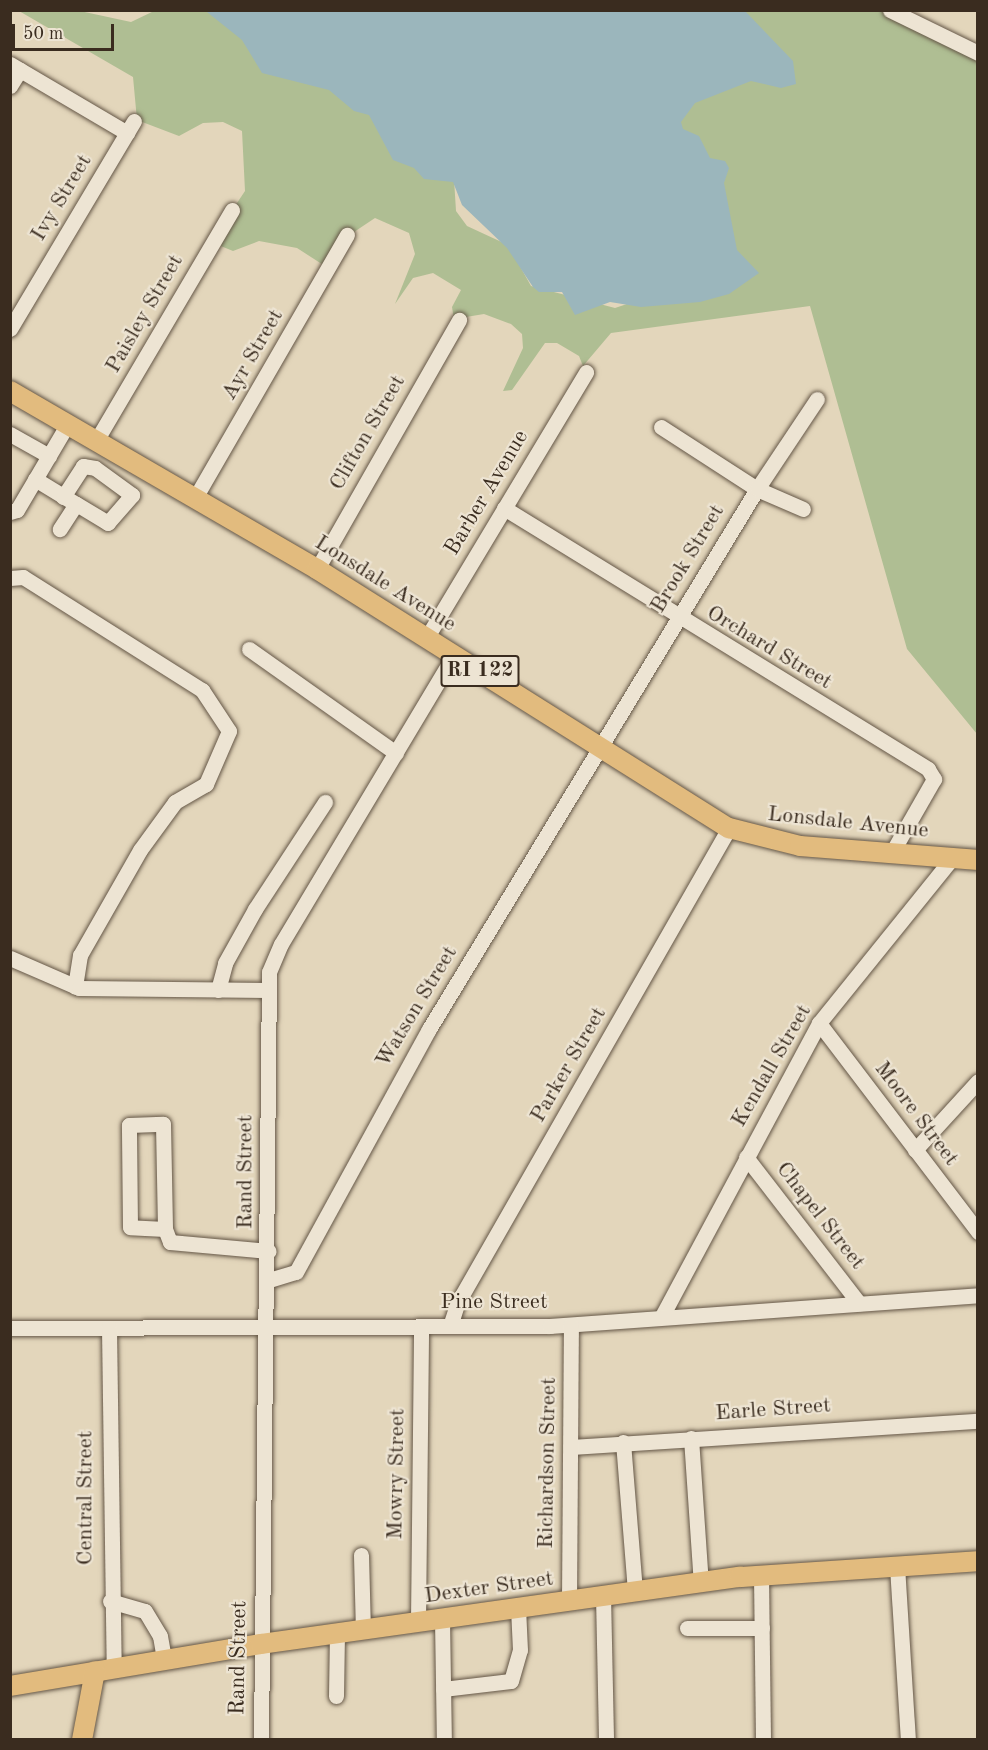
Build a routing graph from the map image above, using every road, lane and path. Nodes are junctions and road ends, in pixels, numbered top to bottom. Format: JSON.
{"nodes":[{"id":1,"x":890,"y":10,"type":"edge"},
{"id":2,"x":978,"y":53,"type":"edge"},
{"id":3,"x":15,"y":67,"type":"edge"},
{"id":4,"x":10,"y":86,"type":"edge"},
{"id":5,"x":232,"y":210,"type":"dead end"},
{"id":6,"x":347,"y":234,"type":"dead end"},
{"id":7,"x":459,"y":320,"type":"dead end"},
{"id":8,"x":10,"y":329,"type":"edge"},
{"id":9,"x":586,"y":372,"type":"dead end"},
{"id":10,"x":10,"y":391,"type":"edge"},
{"id":11,"x":817,"y":399,"type":"dead end"},
{"id":12,"x":67,"y":425,"type":"junction"},
{"id":13,"x":661,"y":428,"type":"dead end"},
{"id":14,"x":10,"y":434,"type":"edge"},
{"id":15,"x":96,"y":441,"type":"junction"},
{"id":16,"x":49,"y":456,"type":"junction"},
{"id":17,"x":35,"y":479,"type":"junction"},
{"id":18,"x":757,"y":489,"type":"junction"},
{"id":19,"x":195,"y":498,"type":"junction"},
{"id":20,"x":70,"y":500,"type":"junction"},
{"id":21,"x":504,"y":508,"type":"junction"},
{"id":22,"x":802,"y":509,"type":"dead end"},
{"id":23,"x":10,"y":512,"type":"edge"},
{"id":24,"x":60,"y":529,"type":"dead end"},
{"id":25,"x":316,"y":569,"type":"junction"},
{"id":26,"x":10,"y":578,"type":"edge"},
{"id":27,"x":678,"y":619,"type":"junction"},
{"id":28,"x":427,"y":638,"type":"junction"},
{"id":29,"x":249,"y":649,"type":"dead end"},
{"id":30,"x":454,"y":655,"type":"junction"},
{"id":31,"x":600,"y":745,"type":"junction"},
{"id":32,"x":396,"y":753,"type":"junction"},
{"id":33,"x":325,"y":802,"type":"dead end"},
{"id":34,"x":729,"y":828,"type":"junction"},
{"id":35,"x":891,"y":854,"type":"junction"},
{"id":36,"x":952,"y":858,"type":"junction"},
{"id":37,"x":978,"y":860,"type":"edge"},
{"id":38,"x":10,"y":958,"type":"edge"},
{"id":39,"x":75,"y":987,"type":"junction"},
{"id":40,"x":218,"y":990,"type":"junction"},
{"id":41,"x":268,"y":990,"type":"junction"},
{"id":42,"x":819,"y":1023,"type":"junction"},
{"id":43,"x":978,"y":1081,"type":"edge"},
{"id":44,"x":915,"y":1150,"type":"junction"},
{"id":45,"x":746,"y":1157,"type":"junction"},
{"id":46,"x":165,"y":1229,"type":"junction"},
{"id":47,"x":978,"y":1232,"type":"edge"},
{"id":48,"x":269,"y":1251,"type":"junction"},
{"id":49,"x":268,"y":1280,"type":"junction"},
{"id":50,"x":978,"y":1295,"type":"edge"},
{"id":51,"x":859,"y":1304,"type":"junction"},
{"id":52,"x":662,"y":1316,"type":"junction"},
{"id":53,"x":571,"y":1325,"type":"junction"},
{"id":54,"x":268,"y":1326,"type":"junction"},
{"id":55,"x":422,"y":1326,"type":"junction"},
{"id":56,"x":450,"y":1326,"type":"junction"},
{"id":57,"x":10,"y":1328,"type":"edge"},
{"id":58,"x":109,"y":1328,"type":"junction"},
{"id":59,"x":978,"y":1421,"type":"edge"},
{"id":60,"x":691,"y":1438,"type":"junction"},
{"id":61,"x":623,"y":1442,"type":"junction"},
{"id":62,"x":571,"y":1447,"type":"junction"},
{"id":63,"x":361,"y":1555,"type":"dead end"},
{"id":64,"x":978,"y":1562,"type":"edge"},
{"id":65,"x":897,"y":1566,"type":"junction"},
{"id":66,"x":761,"y":1575,"type":"junction"},
{"id":67,"x":701,"y":1583,"type":"junction"},
{"id":68,"x":635,"y":1591,"type":"junction"},
{"id":69,"x":603,"y":1595,"type":"junction"},
{"id":70,"x":110,"y":1601,"type":"junction"},
{"id":71,"x":569,"y":1601,"type":"junction"},
{"id":72,"x":519,"y":1617,"type":"junction"},
{"id":73,"x":442,"y":1619,"type":"junction"},
{"id":74,"x":418,"y":1622,"type":"junction"},
{"id":75,"x":687,"y":1628,"type":"dead end"},
{"id":76,"x":762,"y":1628,"type":"junction"},
{"id":77,"x":363,"y":1630,"type":"junction"},
{"id":78,"x":337,"y":1634,"type":"junction"},
{"id":79,"x":261,"y":1644,"type":"junction"},
{"id":80,"x":164,"y":1659,"type":"junction"},
{"id":81,"x":105,"y":1669,"type":"junction"},
{"id":82,"x":10,"y":1686,"type":"edge"},
{"id":83,"x":443,"y":1689,"type":"junction"},
{"id":84,"x":336,"y":1696,"type":"dead end"},
{"id":85,"x":82,"y":1740,"type":"edge"},
{"id":86,"x":261,"y":1740,"type":"edge"},
{"id":87,"x":444,"y":1740,"type":"edge"},
{"id":88,"x":606,"y":1740,"type":"edge"},
{"id":89,"x":763,"y":1740,"type":"edge"},
{"id":90,"x":908,"y":1740,"type":"edge"}],
"edges":[{"from":1,"to":2,"type":"street"},
{"from":3,"to":4,"type":"street"},
{"from":3,"to":8,"type":"street","name":"Ivy Street"},
{"from":5,"to":15,"type":"street","name":"Paisley Street"},
{"from":6,"to":19,"type":"street","name":"Ayr Street"},
{"from":7,"to":25,"type":"street","name":"Clifton Street"},
{"from":9,"to":21,"type":"street","name":"Barber Avenue"},
{"from":10,"to":12,"type":"main road","name":"Lonsdale Avenue","number":"RI 122"},
{"from":11,"to":18,"type":"street","name":"Brook Street"},
{"from":12,"to":15,"type":"main road","name":"Lonsdale Avenue","number":"RI 122"},
{"from":12,"to":16,"type":"street"},
{"from":13,"to":18,"type":"street"},
{"from":14,"to":16,"type":"street"},
{"from":15,"to":19,"type":"main road","name":"Lonsdale Avenue","number":"RI 122"},
{"from":16,"to":17,"type":"street"},
{"from":17,"to":20,"type":"street"},
{"from":17,"to":23,"type":"street"},
{"from":18,"to":22,"type":"street"},
{"from":18,"to":27,"type":"street","name":"Brook Street"},
{"from":19,"to":25,"type":"main road","name":"Lonsdale Avenue","number":"RI 122"},
{"from":20,"to":20,"type":"street"},
{"from":20,"to":24,"type":"street"},
{"from":21,"to":27,"type":"street","name":"Orchard Street"},
{"from":21,"to":28,"type":"street","name":"Barber Avenue"},
{"from":25,"to":28,"type":"main road","name":"Lonsdale Avenue","number":"RI 122"},
{"from":26,"to":39,"type":"street"},
{"from":27,"to":31,"type":"street","name":"Brook Street"},
{"from":27,"to":35,"type":"street","name":"Orchard Street"},
{"from":28,"to":30,"type":"main road","name":"Lonsdale Avenue","number":"RI 122"},
{"from":29,"to":32,"type":"street"},
{"from":30,"to":31,"type":"main road","name":"Lonsdale Avenue","number":"RI 122"},
{"from":30,"to":32,"type":"street","name":"Rand Street"},
{"from":31,"to":34,"type":"main road","name":"Lonsdale Avenue","number":"RI 122"},
{"from":31,"to":49,"type":"street","name":"Watson Street"},
{"from":32,"to":41,"type":"street","name":"Rand Street"},
{"from":33,"to":40,"type":"street"},
{"from":34,"to":35,"type":"main road","name":"Lonsdale Avenue","number":"RI 122"},
{"from":34,"to":56,"type":"street","name":"Parker Street"},
{"from":35,"to":36,"type":"main road","name":"Lonsdale Avenue","number":"RI 122"},
{"from":36,"to":37,"type":"main road","name":"Lonsdale Avenue","number":"RI 122"},
{"from":36,"to":42,"type":"street","name":"Kendall Street"},
{"from":38,"to":39,"type":"street"},
{"from":39,"to":40,"type":"street"},
{"from":40,"to":41,"type":"street"},
{"from":41,"to":48,"type":"street","name":"Rand Street"},
{"from":42,"to":44,"type":"street","name":"Moore Street"},
{"from":42,"to":45,"type":"street","name":"Kendall Street"},
{"from":43,"to":44,"type":"street"},
{"from":44,"to":47,"type":"street","name":"Moore Street"},
{"from":45,"to":51,"type":"street","name":"Chapel Street"},
{"from":45,"to":52,"type":"street","name":"Kendall Street"},
{"from":46,"to":46,"type":"street"},
{"from":46,"to":48,"type":"street"},
{"from":48,"to":49,"type":"street","name":"Rand Street"},
{"from":49,"to":54,"type":"street","name":"Rand Street"},
{"from":50,"to":51,"type":"street","name":"Pine Street"},
{"from":51,"to":52,"type":"street","name":"Pine Street"},
{"from":52,"to":53,"type":"street","name":"Pine Street"},
{"from":53,"to":56,"type":"street","name":"Pine Street"},
{"from":53,"to":62,"type":"street","name":"Richardson Street"},
{"from":54,"to":55,"type":"street","name":"Pine Street"},
{"from":54,"to":58,"type":"street","name":"Pine Street"},
{"from":54,"to":79,"type":"street","name":"Rand Street"},
{"from":55,"to":56,"type":"street","name":"Pine Street"},
{"from":55,"to":74,"type":"street","name":"Mowry Street"},
{"from":57,"to":58,"type":"street","name":"Pine Street"},
{"from":58,"to":70,"type":"street","name":"Central Street"},
{"from":59,"to":60,"type":"street","name":"Earle Street"},
{"from":60,"to":61,"type":"street","name":"Earle Street"},
{"from":60,"to":67,"type":"street"},
{"from":61,"to":62,"type":"street","name":"Earle Street"},
{"from":61,"to":68,"type":"street"},
{"from":62,"to":71,"type":"street","name":"Richardson Street"},
{"from":63,"to":77,"type":"street"},
{"from":64,"to":65,"type":"main road","name":"Dexter Street"},
{"from":65,"to":66,"type":"main road","name":"Dexter Street"},
{"from":65,"to":90,"type":"street"},
{"from":66,"to":67,"type":"main road","name":"Dexter Street"},
{"from":66,"to":76,"type":"street"},
{"from":67,"to":68,"type":"main road","name":"Dexter Street"},
{"from":68,"to":69,"type":"main road","name":"Dexter Street"},
{"from":69,"to":71,"type":"main road","name":"Dexter Street"},
{"from":69,"to":88,"type":"street"},
{"from":70,"to":80,"type":"street"},
{"from":70,"to":81,"type":"street","name":"Central Street"},
{"from":71,"to":72,"type":"main road","name":"Dexter Street"},
{"from":72,"to":73,"type":"main road","name":"Dexter Street"},
{"from":72,"to":83,"type":"street"},
{"from":73,"to":74,"type":"main road","name":"Dexter Street"},
{"from":73,"to":83,"type":"street"},
{"from":74,"to":77,"type":"main road","name":"Dexter Street"},
{"from":75,"to":76,"type":"street"},
{"from":76,"to":89,"type":"street"},
{"from":77,"to":78,"type":"main road","name":"Dexter Street"},
{"from":78,"to":79,"type":"main road","name":"Dexter Street"},
{"from":78,"to":84,"type":"street"},
{"from":79,"to":80,"type":"main road","name":"Dexter Street"},
{"from":79,"to":86,"type":"street","name":"Rand Street"},
{"from":80,"to":81,"type":"main road","name":"Dexter Street"},
{"from":81,"to":82,"type":"main road","name":"Dexter Street"},
{"from":81,"to":85,"type":"main road","name":"Central Street"},
{"from":83,"to":87,"type":"street"}]}
